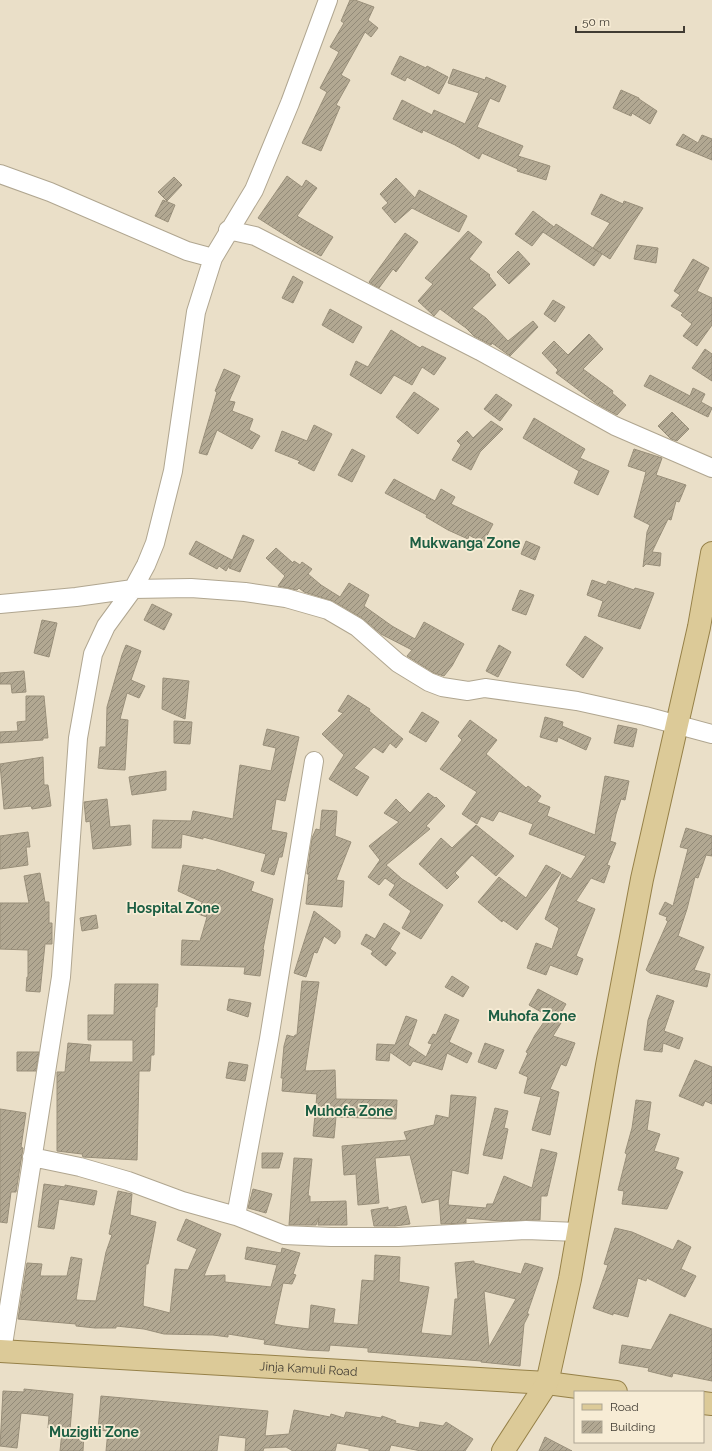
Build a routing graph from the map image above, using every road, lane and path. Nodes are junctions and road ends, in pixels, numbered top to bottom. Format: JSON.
{"nodes":[{"id":1,"x":328,"y":0,"type":"edge"},
{"id":2,"x":0,"y":174,"type":"edge"},
{"id":3,"x":228,"y":230,"type":"junction"},
{"id":4,"x":213,"y":258,"type":"junction"},
{"id":5,"x":712,"y":468,"type":"edge"},
{"id":6,"x":712,"y":553,"type":"edge"},
{"id":7,"x":133,"y":589,"type":"junction"},
{"id":8,"x":0,"y":604,"type":"edge"},
{"id":9,"x":676,"y":724,"type":"junction"},
{"id":10,"x":712,"y":734,"type":"edge"},
{"id":11,"x":314,"y":761,"type":"dead end"},
{"id":12,"x":32,"y":1158,"type":"junction"},
{"id":13,"x":236,"y":1216,"type":"junction"},
{"id":14,"x":578,"y":1232,"type":"junction"},
{"id":15,"x":1,"y":1351,"type":"edge"},
{"id":16,"x":547,"y":1383,"type":"junction"},
{"id":17,"x":608,"y":1391,"type":"edge"},
{"id":18,"x":502,"y":1451,"type":"edge"}],
"edges":[{"from":1,"to":3,"type":"street"},
{"from":2,"to":4,"type":"street"},
{"from":3,"to":4,"type":"street"},
{"from":3,"to":5,"type":"street"},
{"from":4,"to":7,"type":"street"},
{"from":6,"to":9,"type":"main road"},
{"from":7,"to":8,"type":"street"},
{"from":7,"to":9,"type":"street"},
{"from":7,"to":12,"type":"street"},
{"from":9,"to":10,"type":"street"},
{"from":9,"to":14,"type":"main road"},
{"from":11,"to":13,"type":"street"},
{"from":12,"to":13,"type":"street"},
{"from":12,"to":15,"type":"street"},
{"from":13,"to":14,"type":"street"},
{"from":14,"to":16,"type":"main road"},
{"from":15,"to":16,"type":"main road","name":"Jinja Kamuli Road"},
{"from":16,"to":17,"type":"main road","name":"Jinja Kamuli Road"},
{"from":16,"to":18,"type":"main road"}]}
